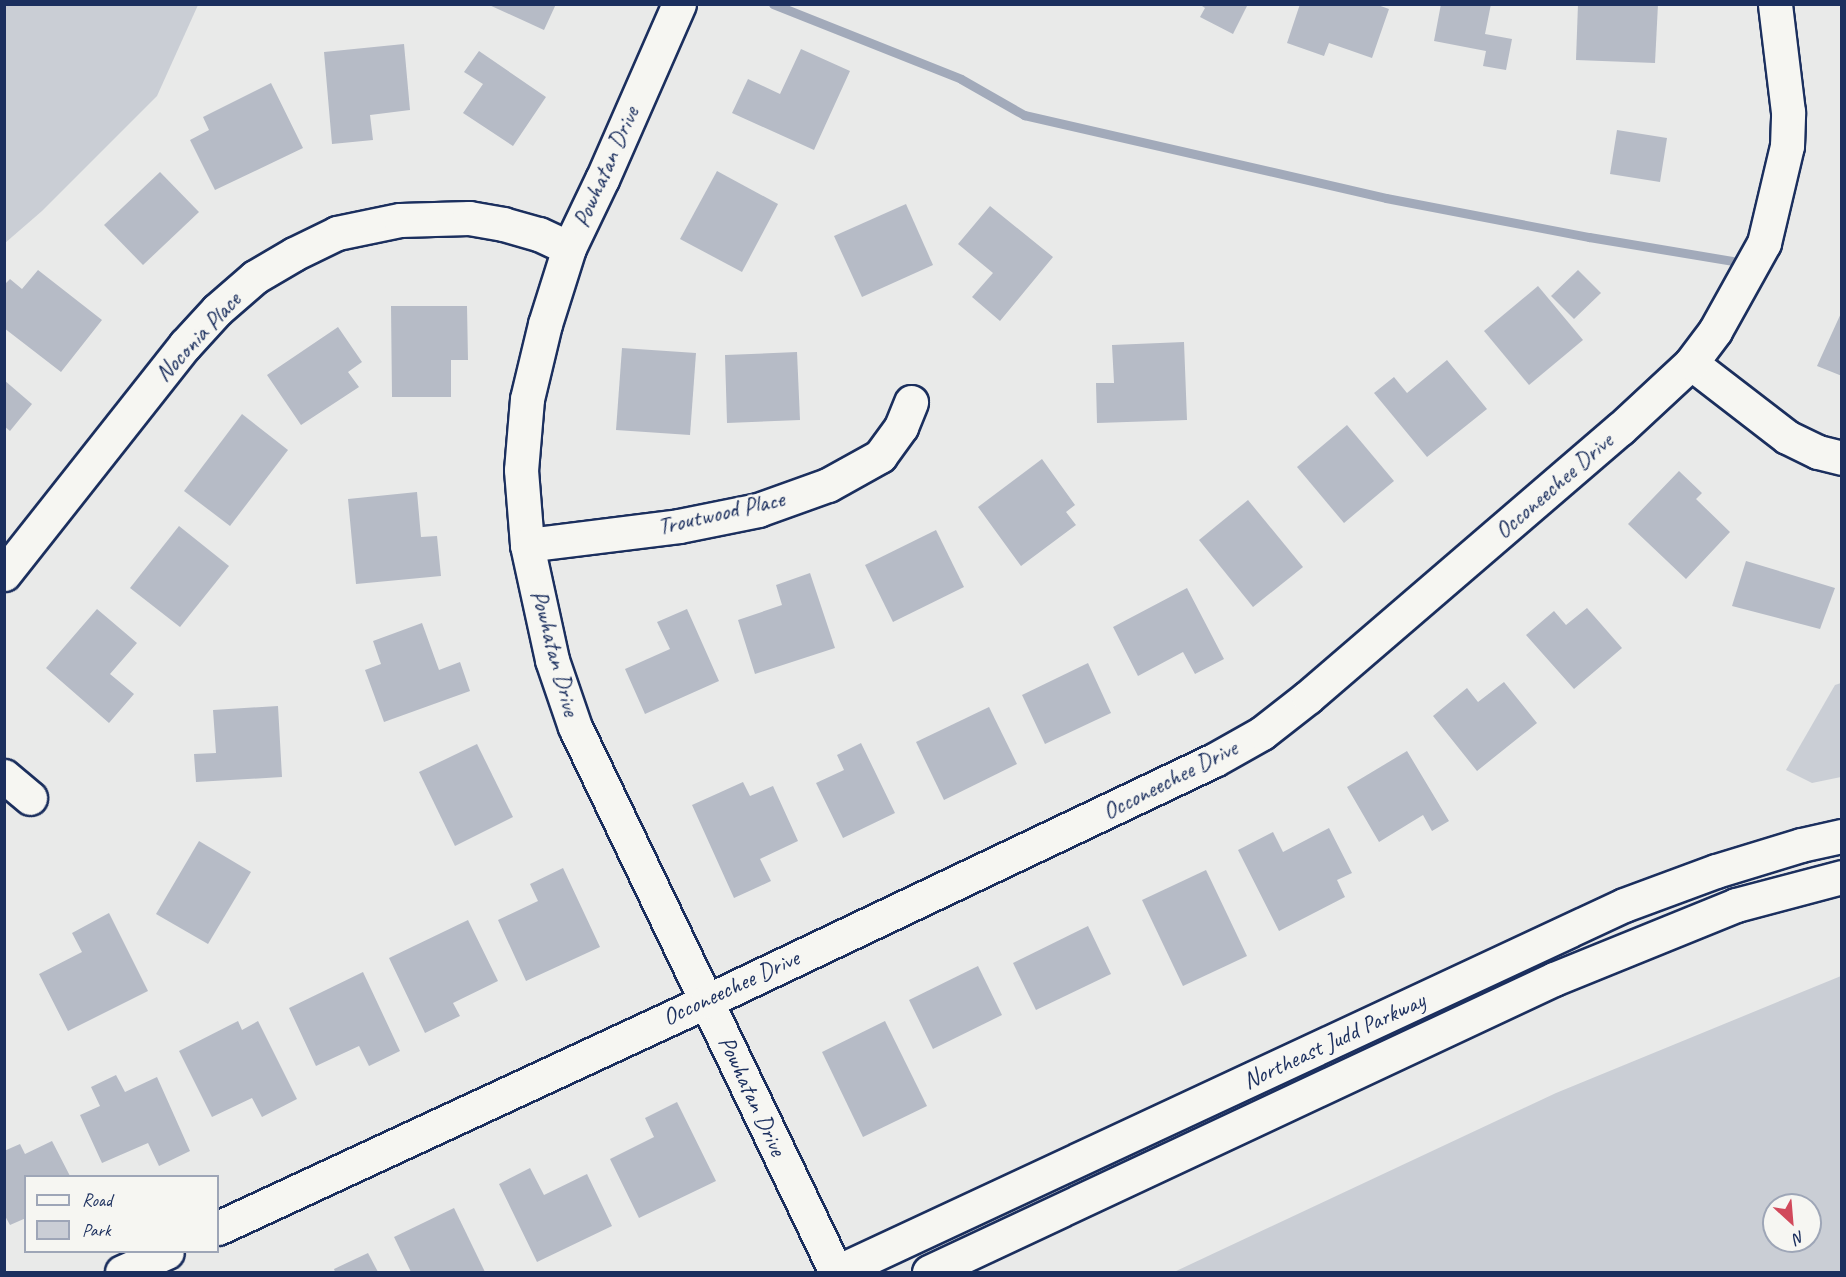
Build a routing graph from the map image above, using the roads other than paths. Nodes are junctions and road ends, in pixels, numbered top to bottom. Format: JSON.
{"nodes":[{"id":1,"x":679,"y":4,"type":"edge"},
{"id":2,"x":1775,"y":4,"type":"edge"},
{"id":3,"x":569,"y":248,"type":"junction"},
{"id":4,"x":1691,"y":363,"type":"junction"},
{"id":5,"x":911,"y":402,"type":"dead end"},
{"id":6,"x":1842,"y":458,"type":"edge"},
{"id":7,"x":527,"y":545,"type":"junction"},
{"id":8,"x":4,"y":574,"type":"edge"},
{"id":9,"x":4,"y":776,"type":"edge"},
{"id":10,"x":30,"y":798,"type":"dead end"},
{"id":11,"x":1842,"y":836,"type":"edge"},
{"id":12,"x":1842,"y":877,"type":"edge"},
{"id":13,"x":707,"y":1001,"type":"junction"},
{"id":14,"x":219,"y":1228,"type":"edge"},
{"id":15,"x":163,"y":1253,"type":"edge"},
{"id":16,"x":122,"y":1272,"type":"edge"},
{"id":17,"x":836,"y":1272,"type":"edge"},
{"id":18,"x":929,"y":1272,"type":"edge"}],
"edges":[{"from":1,"to":3,"type":"main road","name":"Powhatan Drive"},
{"from":2,"to":4,"type":"main road","name":"Occoneechee Drive"},
{"from":3,"to":7,"type":"main road","name":"Powhatan Drive"},
{"from":3,"to":8,"type":"main road","name":"Noconia Place"},
{"from":4,"to":6,"type":"main road"},
{"from":4,"to":13,"type":"main road","name":"Occoneechee Drive"},
{"from":5,"to":7,"type":"main road","name":"Troutwood Place"},
{"from":7,"to":13,"type":"main road","name":"Powhatan Drive"},
{"from":9,"to":10,"type":"main road"},
{"from":11,"to":17,"type":"main road","name":"Northeast Judd Parkway"},
{"from":12,"to":18,"type":"main road","name":"Northeast Judd Parkway"},
{"from":13,"to":14,"type":"main road","name":"Occoneechee Drive"},
{"from":13,"to":17,"type":"main road","name":"Powhatan Drive"},
{"from":15,"to":16,"type":"main road"}]}
